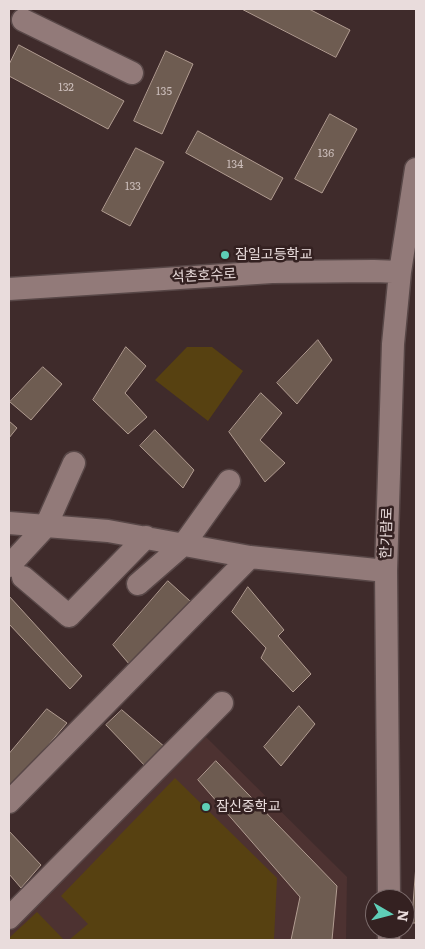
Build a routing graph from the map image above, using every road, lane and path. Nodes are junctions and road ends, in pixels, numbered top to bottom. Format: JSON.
{"nodes":[{"id":1,"x":20,"y":17,"type":"edge"},
{"id":2,"x":132,"y":73,"type":"dead end"},
{"id":3,"x":416,"y":169,"type":"edge"},
{"id":4,"x":400,"y":272,"type":"junction"},
{"id":5,"x":9,"y":289,"type":"edge"},
{"id":6,"x":74,"y":463,"type":"dead end"},
{"id":7,"x":229,"y":481,"type":"dead end"},
{"id":8,"x":9,"y":523,"type":"edge"},
{"id":9,"x":46,"y":526,"type":"junction"},
{"id":10,"x":146,"y":538,"type":"junction"},
{"id":11,"x":184,"y":544,"type":"junction"},
{"id":12,"x":250,"y":556,"type":"junction"},
{"id":13,"x":386,"y":571,"type":"junction"},
{"id":14,"x":16,"y":572,"type":"edge"},
{"id":15,"x":138,"y":584,"type":"dead end"},
{"id":16,"x":222,"y":703,"type":"dead end"},
{"id":17,"x":9,"y":802,"type":"edge"},
{"id":18,"x":389,"y":889,"type":"edge"},
{"id":19,"x":9,"y":918,"type":"edge"}],
"edges":[{"from":1,"to":2,"type":"street"},
{"from":3,"to":4,"type":"street","name":"한가람로"},
{"from":4,"to":5,"type":"street","name":"석촌호수로"},
{"from":4,"to":13,"type":"street","name":"한가람로"},
{"from":6,"to":9,"type":"street"},
{"from":7,"to":11,"type":"street"},
{"from":8,"to":9,"type":"street"},
{"from":9,"to":10,"type":"street"},
{"from":9,"to":14,"type":"street"},
{"from":10,"to":11,"type":"street"},
{"from":10,"to":14,"type":"street"},
{"from":11,"to":12,"type":"street"},
{"from":11,"to":15,"type":"street"},
{"from":12,"to":13,"type":"street"},
{"from":12,"to":17,"type":"street"},
{"from":13,"to":18,"type":"street","name":"한가람로"},
{"from":16,"to":19,"type":"street"}]}
